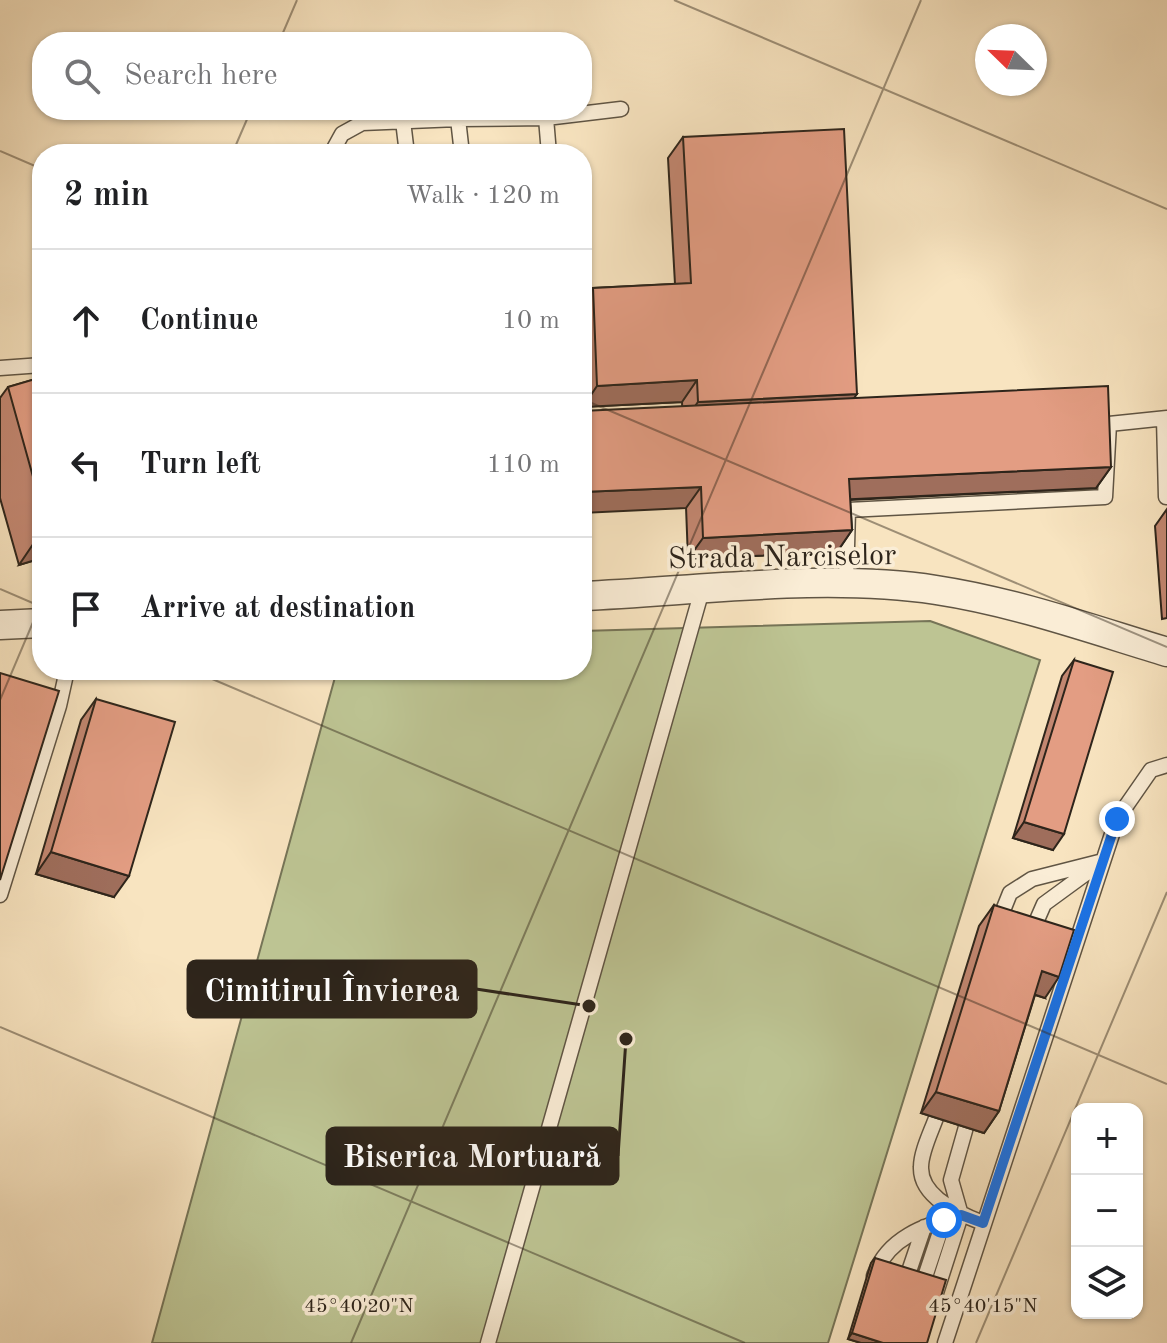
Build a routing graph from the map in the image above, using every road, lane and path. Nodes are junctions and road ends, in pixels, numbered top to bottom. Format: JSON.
{"nodes":[{"id":1,"x":621,"y":109,"type":"dead end"},
{"id":2,"x":592,"y":112,"type":"edge"},
{"id":3,"x":430,"y":120,"type":"edge"},
{"id":4,"x":458,"y":120,"type":"edge"},
{"id":5,"x":546,"y":120,"type":"edge"},
{"id":6,"x":403,"y":121,"type":"junction"},
{"id":7,"x":336,"y":144,"type":"edge"},
{"id":8,"x":406,"y":144,"type":"edge"},
{"id":9,"x":461,"y":144,"type":"edge"},
{"id":10,"x":548,"y":144,"type":"edge"},
{"id":11,"x":32,"y":366,"type":"edge"},
{"id":12,"x":0,"y":368,"type":"edge"},
{"id":13,"x":1166,"y":419,"type":"edge"},
{"id":14,"x":1166,"y":497,"type":"edge"},
{"id":15,"x":846,"y":583,"type":"junction"},
{"id":16,"x":702,"y":590,"type":"junction"},
{"id":17,"x":592,"y":596,"type":"edge"},
{"id":18,"x":32,"y":623,"type":"edge"},
{"id":19,"x":0,"y":625,"type":"edge"},
{"id":20,"x":1167,"y":652,"type":"edge"},
{"id":21,"x":64,"y":680,"type":"edge"},
{"id":22,"x":1167,"y":765,"type":"edge"},
{"id":23,"x":1103,"y":861,"type":"junction"},
{"id":24,"x":0,"y":895,"type":"edge"},
{"id":25,"x":995,"y":931,"type":"edge"},
{"id":26,"x":1028,"y":942,"type":"edge"},
{"id":27,"x":936,"y":1118,"type":"edge"},
{"id":28,"x":966,"y":1127,"type":"edge"},
{"id":29,"x":961,"y":1215,"type":"junction"},
{"id":30,"x":944,"y":1220,"type":"junction"},
{"id":31,"x":983,"y":1223,"type":"junction"},
{"id":32,"x":924,"y":1227,"type":"junction"},
{"id":33,"x":901,"y":1238,"type":"junction"},
{"id":34,"x":886,"y":1284,"type":"edge"},
{"id":35,"x":868,"y":1296,"type":"edge"},
{"id":36,"x":899,"y":1302,"type":"edge"},
{"id":37,"x":916,"y":1305,"type":"edge"},
{"id":38,"x":930,"y":1314,"type":"edge"},
{"id":39,"x":488,"y":1343,"type":"edge"},
{"id":40,"x":945,"y":1343,"type":"edge"}],
"edges":[{"from":1,"to":2,"type":"lane"},
{"from":3,"to":6,"type":"lane"},
{"from":4,"to":9,"type":"lane"},
{"from":5,"to":10,"type":"lane"},
{"from":6,"to":7,"type":"lane"},
{"from":6,"to":8,"type":"lane"},
{"from":11,"to":12,"type":"lane"},
{"from":13,"to":14,"type":"lane"},
{"from":13,"to":15,"type":"lane"},
{"from":15,"to":16,"type":"street","name":"Strada Narciselor"},
{"from":15,"to":20,"type":"street","name":"Strada Narciselor"},
{"from":16,"to":17,"type":"street","name":"Strada Narciselor"},
{"from":16,"to":39,"type":"lane"},
{"from":18,"to":19,"type":"street"},
{"from":21,"to":24,"type":"lane"},
{"from":22,"to":23,"type":"lane"},
{"from":23,"to":25,"type":"lane"},
{"from":23,"to":26,"type":"lane"},
{"from":23,"to":31,"type":"lane"},
{"from":27,"to":29,"type":"lane"},
{"from":28,"to":29,"type":"lane"},
{"from":29,"to":30,"type":"lane"},
{"from":29,"to":31,"type":"lane"},
{"from":29,"to":38,"type":"lane"},
{"from":30,"to":32,"type":"lane"},
{"from":30,"to":37,"type":"lane"},
{"from":31,"to":40,"type":"lane"},
{"from":32,"to":33,"type":"lane"},
{"from":32,"to":36,"type":"lane"},
{"from":33,"to":34,"type":"lane"},
{"from":33,"to":35,"type":"lane"}]}
